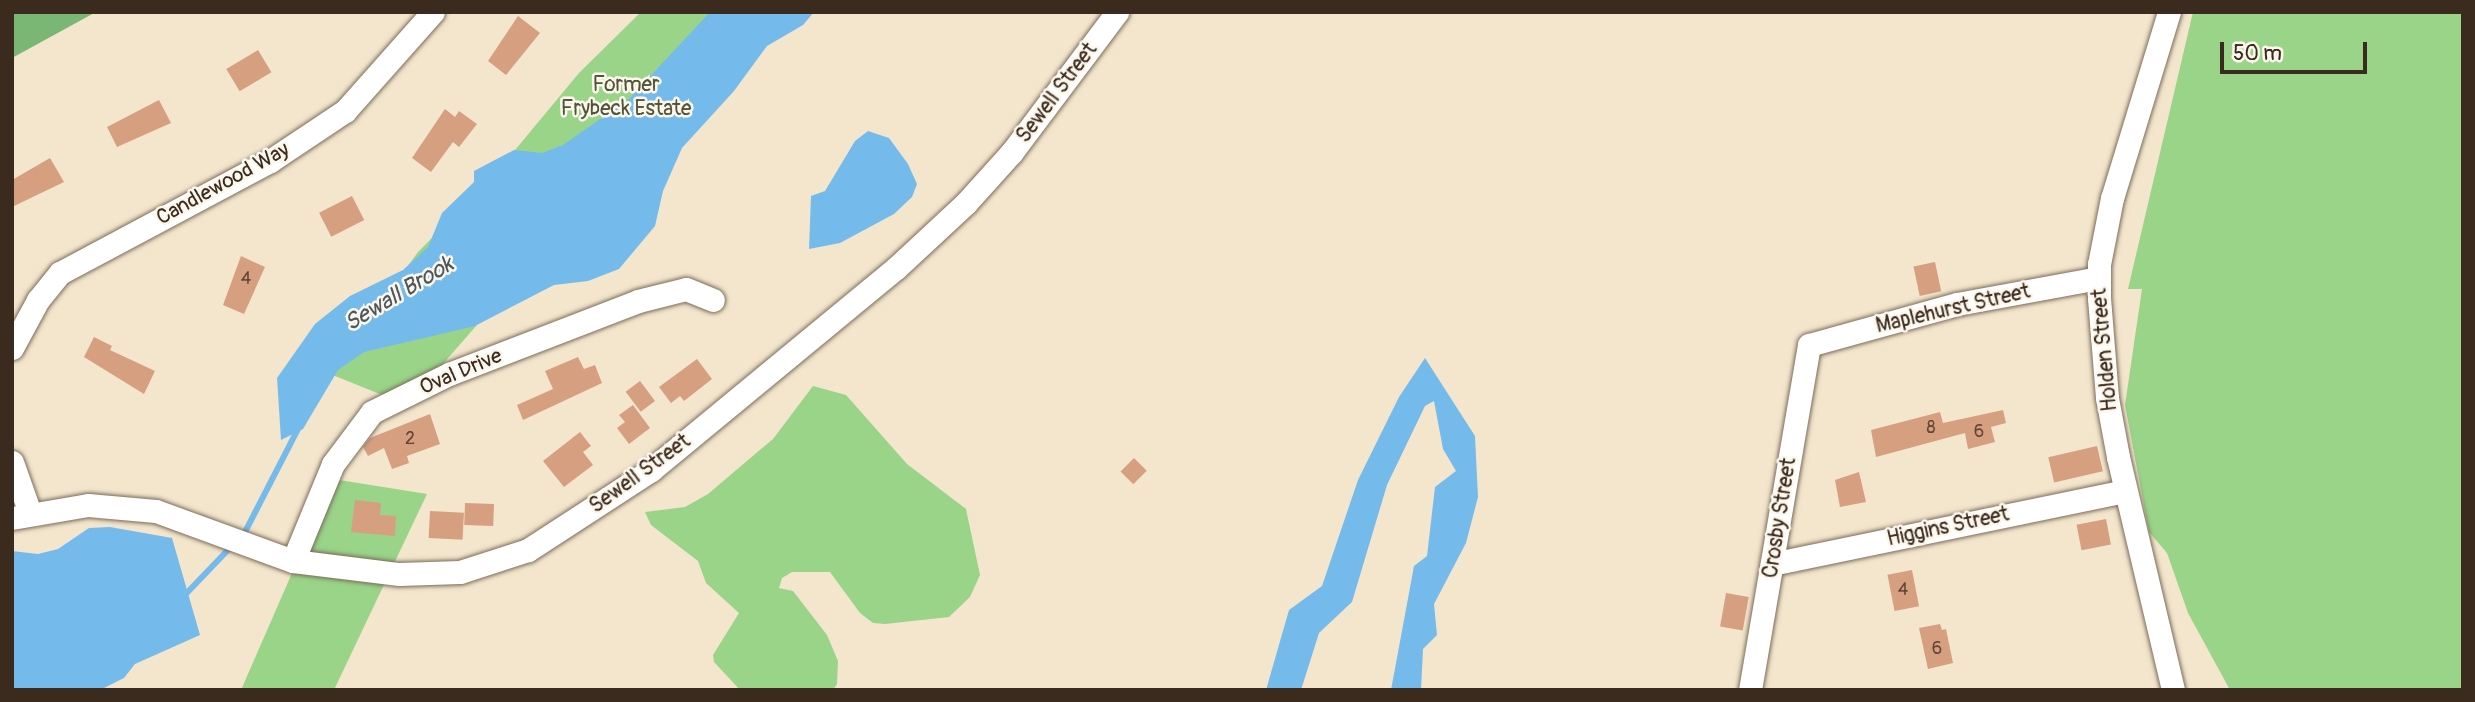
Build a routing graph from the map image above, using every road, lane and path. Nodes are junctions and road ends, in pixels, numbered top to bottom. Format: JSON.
{"nodes":[{"id":1,"x":433,"y":12,"type":"edge"},
{"id":2,"x":1117,"y":12,"type":"edge"},
{"id":3,"x":2169,"y":12,"type":"edge"},
{"id":4,"x":2099,"y":278,"type":"junction"},
{"id":5,"x":713,"y":300,"type":"dead end"},
{"id":6,"x":1809,"y":345,"type":"joint"},
{"id":7,"x":12,"y":348,"type":"edge"},
{"id":8,"x":12,"y":462,"type":"edge"},
{"id":9,"x":2125,"y":491,"type":"junction"},
{"id":10,"x":21,"y":515,"type":"edge"},
{"id":11,"x":293,"y":561,"type":"junction"},
{"id":12,"x":1772,"y":564,"type":"junction"},
{"id":13,"x":1750,"y":690,"type":"edge"},
{"id":14,"x":2174,"y":690,"type":"edge"}],
"edges":[{"from":1,"to":7,"type":"street","name":"Candlewood Way"},
{"from":2,"to":11,"type":"street","name":"Sewell Street"},
{"from":3,"to":4,"type":"street","name":"Holden Street"},
{"from":4,"to":6,"type":"street","name":"Maplehurst Street"},
{"from":4,"to":9,"type":"street","name":"Holden Street"},
{"from":5,"to":11,"type":"street","name":"Oval Drive"},
{"from":6,"to":12,"type":"street","name":"Crosby Street"},
{"from":8,"to":10,"type":"street"},
{"from":9,"to":12,"type":"street","name":"Higgins Street"},
{"from":9,"to":14,"type":"street","name":"Holden Street"},
{"from":10,"to":11,"type":"street","name":"Sewell Street"},
{"from":12,"to":13,"type":"street","name":"Crosby Street"}]}
